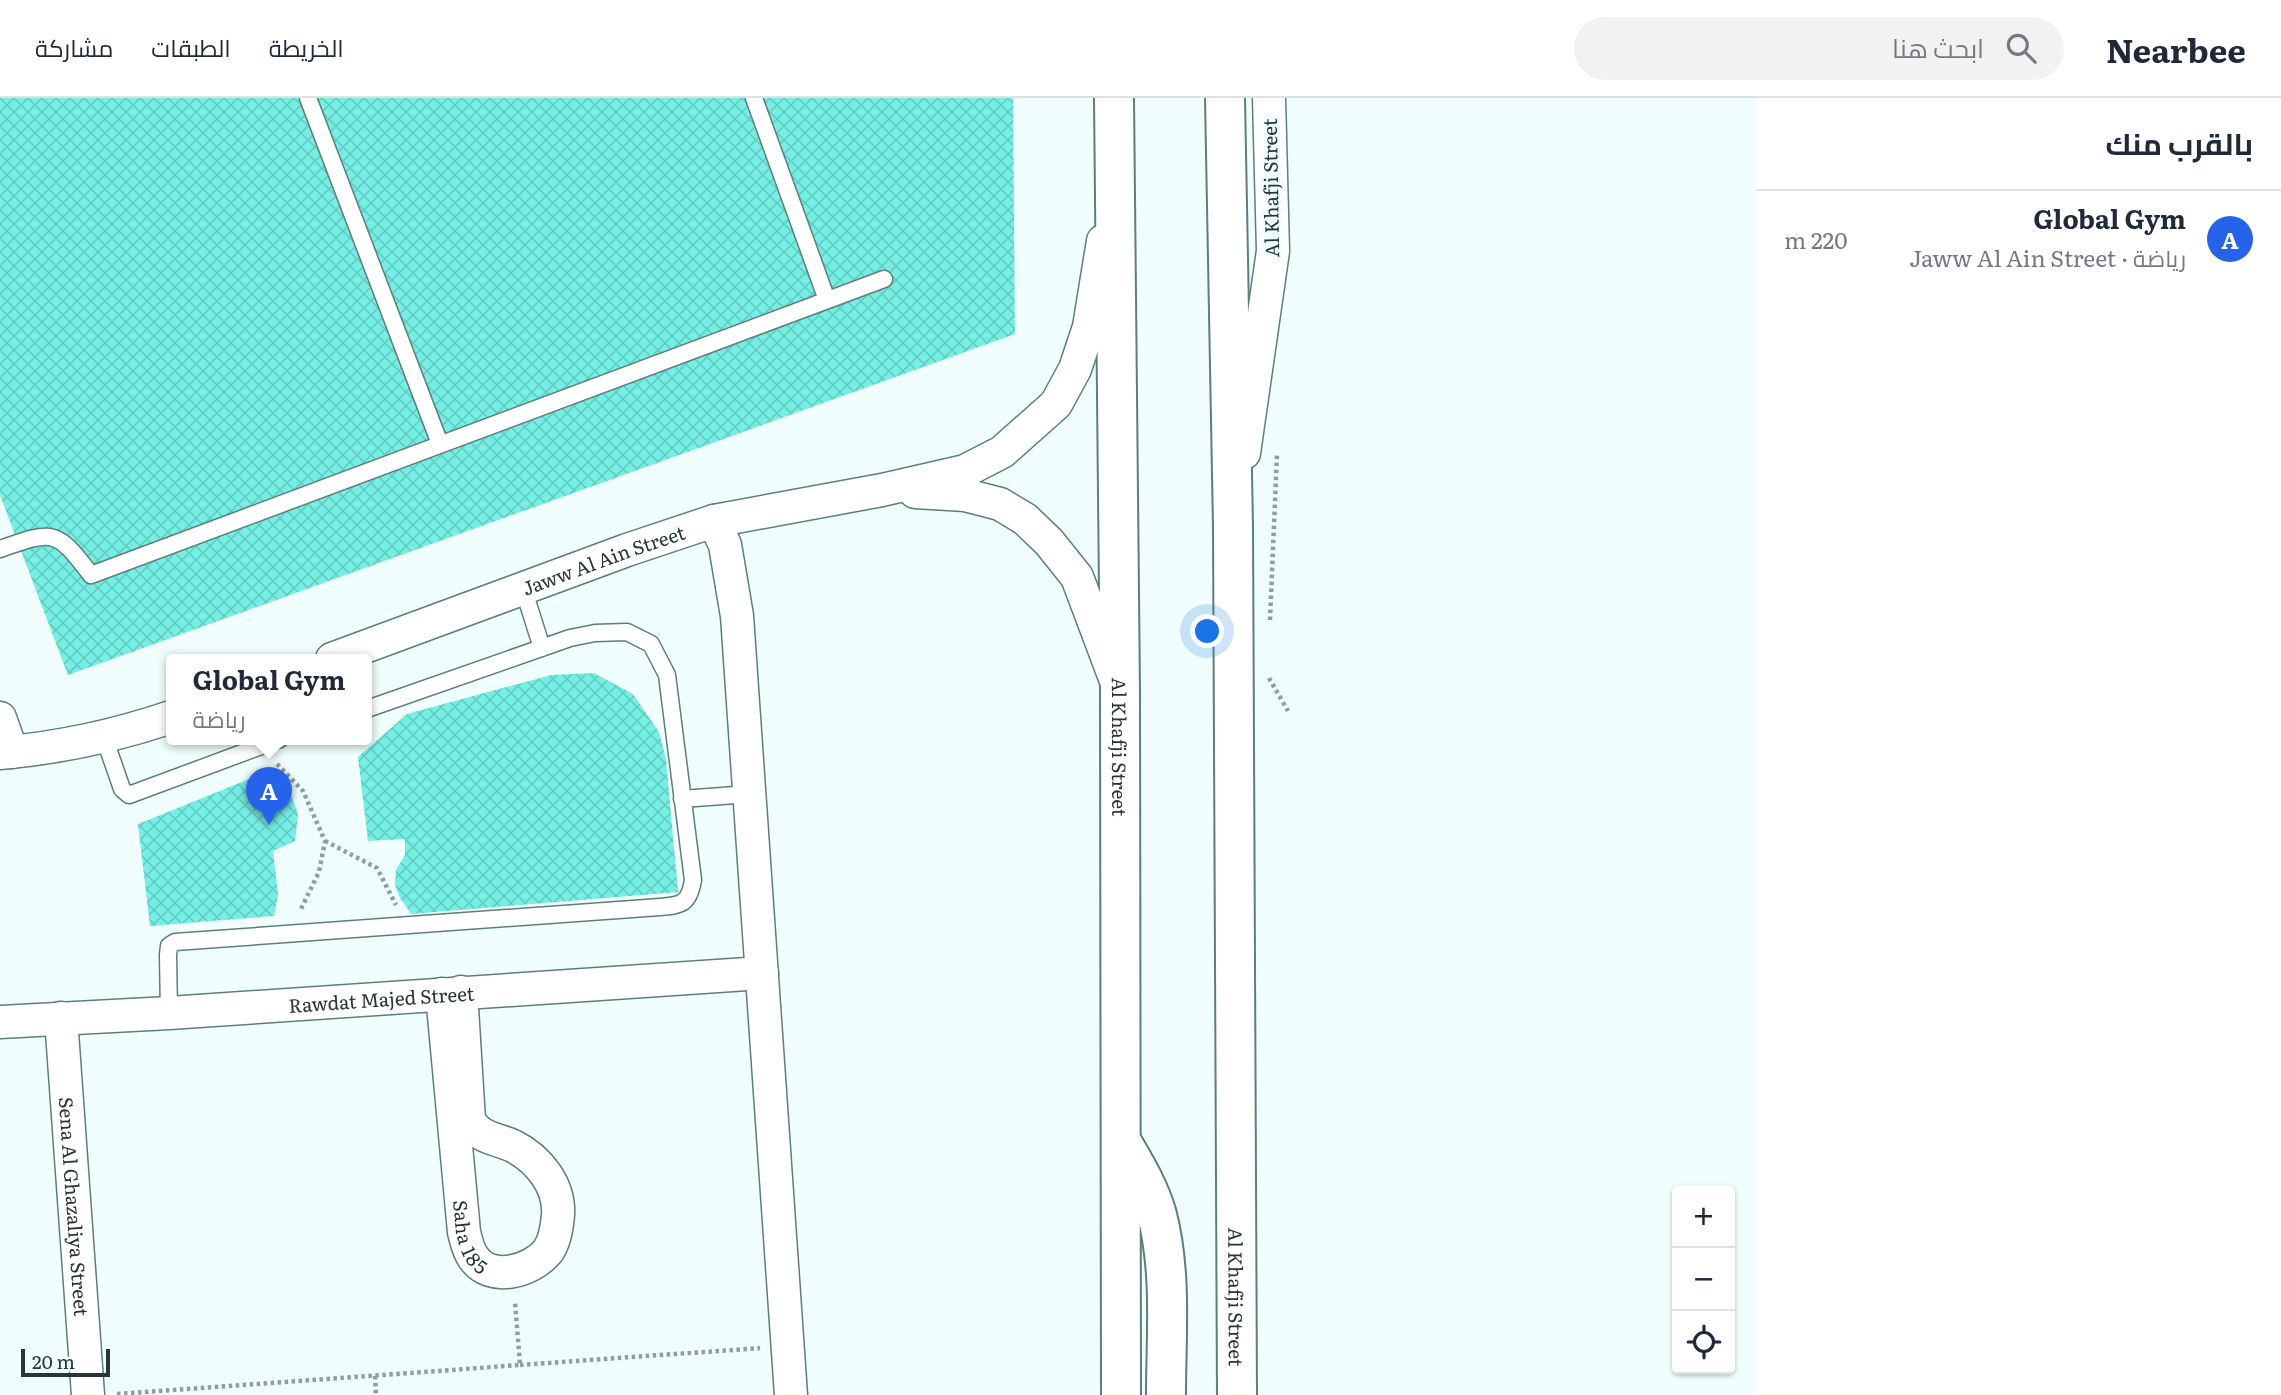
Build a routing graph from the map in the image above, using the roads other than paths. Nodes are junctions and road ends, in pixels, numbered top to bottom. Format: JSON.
{"nodes":[{"id":1,"x":309,"y":98,"type":"edge"},
{"id":2,"x":754,"y":98,"type":"edge"},
{"id":3,"x":1114,"y":98,"type":"edge"},
{"id":4,"x":1225,"y":98,"type":"edge"},
{"id":5,"x":1269,"y":98,"type":"edge"},
{"id":6,"x":1113,"y":183,"type":"junction"},
{"id":7,"x":884,"y":279,"type":"dead end"},
{"id":8,"x":827,"y":300,"type":"junction"},
{"id":9,"x":440,"y":444,"type":"junction"},
{"id":10,"x":882,"y":490,"type":"junction"},
{"id":11,"x":714,"y":521,"type":"junction"},
{"id":12,"x":1233,"y":527,"type":"junction"},
{"id":13,"x":0,"y":549,"type":"edge"},
{"id":14,"x":523,"y":588,"type":"junction"},
{"id":15,"x":542,"y":648,"type":"junction"},
{"id":16,"x":345,"y":654,"type":"edge"},
{"id":17,"x":1120,"y":692,"type":"junction"},
{"id":18,"x":372,"y":707,"type":"edge"},
{"id":19,"x":0,"y":718,"type":"edge"},
{"id":20,"x":166,"y":718,"type":"edge"},
{"id":21,"x":104,"y":737,"type":"junction"},
{"id":22,"x":263,"y":745,"type":"edge"},
{"id":23,"x":6,"y":753,"type":"edge"},
{"id":24,"x":749,"y":794,"type":"junction"},
{"id":25,"x":682,"y":799,"type":"junction"},
{"id":26,"x":762,"y":973,"type":"junction"},
{"id":27,"x":452,"y":993,"type":"junction"},
{"id":28,"x":169,"y":1013,"type":"junction"},
{"id":29,"x":61,"y":1018,"type":"junction"},
{"id":30,"x":0,"y":1022,"type":"edge"},
{"id":31,"x":1121,"y":1142,"type":"junction"},
{"id":32,"x":501,"y":1143,"type":"junction"},
{"id":33,"x":457,"y":1170,"type":"junction"},
{"id":34,"x":102,"y":1394,"type":"edge"},
{"id":35,"x":791,"y":1395,"type":"edge"},
{"id":36,"x":1121,"y":1395,"type":"edge"},
{"id":37,"x":1166,"y":1395,"type":"edge"},
{"id":38,"x":1237,"y":1395,"type":"edge"}],
"edges":[{"from":1,"to":9,"type":"lane"},
{"from":2,"to":8,"type":"lane"},
{"from":3,"to":6,"type":"highway","name":"Al Khafji Street"},
{"from":4,"to":12,"type":"highway","name":"Al Khafji Street"},
{"from":5,"to":12,"type":"street","name":"Al Khafji Street"},
{"from":6,"to":10,"type":"street","name":"Jaww Al Ain Street"},
{"from":6,"to":17,"type":"highway","name":"Al Khafji Street"},
{"from":7,"to":8,"type":"lane"},
{"from":8,"to":9,"type":"lane"},
{"from":9,"to":13,"type":"lane"},
{"from":10,"to":11,"type":"street","name":"Jaww Al Ain Street"},
{"from":10,"to":17,"type":"street","name":"Jaww Al Ain Street"},
{"from":11,"to":14,"type":"street","name":"Jaww Al Ain Street"},
{"from":11,"to":24,"type":"street"},
{"from":12,"to":38,"type":"highway","name":"Al Khafji Street"},
{"from":14,"to":15,"type":"lane"},
{"from":14,"to":16,"type":"street","name":"Jaww Al Ain Street"},
{"from":15,"to":18,"type":"lane"},
{"from":15,"to":25,"type":"lane"},
{"from":17,"to":31,"type":"highway","name":"Al Khafji Street"},
{"from":19,"to":23,"type":"street"},
{"from":20,"to":21,"type":"street"},
{"from":21,"to":22,"type":"lane"},
{"from":21,"to":23,"type":"street"},
{"from":24,"to":25,"type":"lane"},
{"from":24,"to":26,"type":"street"},
{"from":25,"to":28,"type":"lane"},
{"from":26,"to":27,"type":"street","name":"Rawdat Majed Street"},
{"from":26,"to":35,"type":"street"},
{"from":27,"to":28,"type":"street","name":"Rawdat Majed Street"},
{"from":27,"to":32,"type":"street","name":"Saha 185"},
{"from":27,"to":33,"type":"street","name":"Saha 185"},
{"from":28,"to":29,"type":"street","name":"Rawdat Majed Street"},
{"from":29,"to":30,"type":"street","name":"Rawdat Majed Street"},
{"from":29,"to":34,"type":"street","name":"Sena Al Ghazaliya Street"},
{"from":31,"to":36,"type":"highway","name":"Al Khafji Street"},
{"from":31,"to":37,"type":"highway"},
{"from":32,"to":33,"type":"street"},
{"from":32,"to":33,"type":"street","name":"Saha 185"}]}
